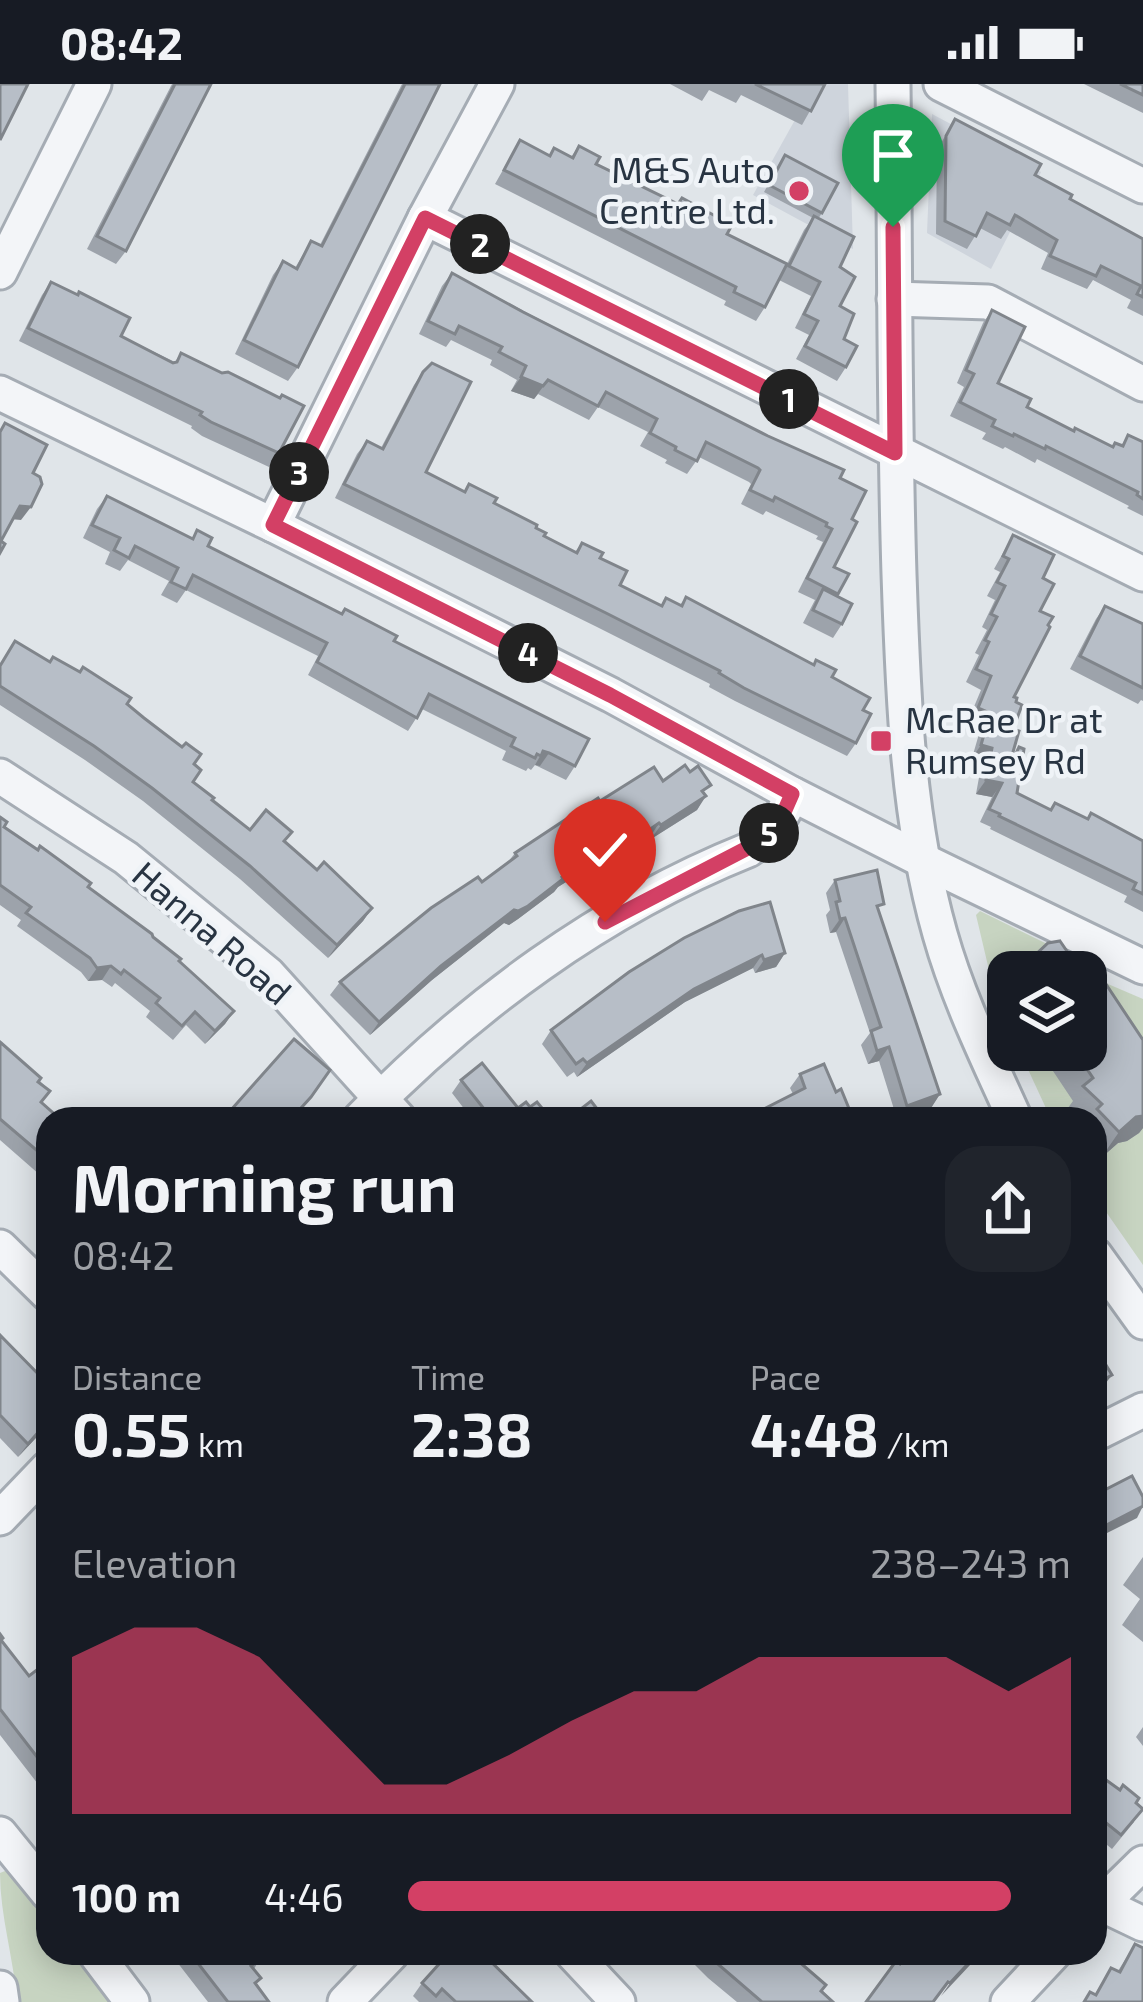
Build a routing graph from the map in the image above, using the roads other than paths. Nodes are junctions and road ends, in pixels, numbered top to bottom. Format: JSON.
{"nodes":[{"id":1,"x":94,"y":84,"type":"edge"},
{"id":2,"x":497,"y":84,"type":"edge"},
{"id":3,"x":893,"y":84,"type":"edge"},
{"id":4,"x":940,"y":84,"type":"edge"},
{"id":5,"x":1143,"y":186,"type":"edge"},
{"id":6,"x":425,"y":218,"type":"junction"},
{"id":7,"x":0,"y":272,"type":"edge"},
{"id":8,"x":894,"y":299,"type":"junction"},
{"id":9,"x":1143,"y":384,"type":"edge"},
{"id":10,"x":0,"y":393,"type":"edge"},
{"id":11,"x":895,"y":453,"type":"junction"},
{"id":12,"x":273,"y":525,"type":"junction"},
{"id":13,"x":1143,"y":574,"type":"edge"},
{"id":14,"x":0,"y":776,"type":"edge"},
{"id":15,"x":792,"y":794,"type":"junction"},
{"id":16,"x":922,"y":860,"type":"junction"},
{"id":17,"x":1143,"y":967,"type":"edge"},
{"id":18,"x":376,"y":1107,"type":"edge"},
{"id":19,"x":385,"y":1107,"type":"edge"},
{"id":20,"x":1006,"y":1107,"type":"edge"},
{"id":21,"x":0,"y":1247,"type":"edge"},
{"id":22,"x":1107,"y":1272,"type":"edge"},
{"id":23,"x":36,"y":1282,"type":"edge"},
{"id":24,"x":1143,"y":1322,"type":"edge"},
{"id":25,"x":1143,"y":1410,"type":"edge"},
{"id":26,"x":1107,"y":1428,"type":"edge"},
{"id":27,"x":36,"y":1480,"type":"edge"},
{"id":28,"x":0,"y":1518,"type":"edge"},
{"id":29,"x":0,"y":1834,"type":"edge"},
{"id":30,"x":1143,"y":1863,"type":"edge"},
{"id":31,"x":36,"y":1878,"type":"edge"},
{"id":32,"x":1107,"y":1896,"type":"edge"},
{"id":33,"x":1107,"y":1909,"type":"edge"},
{"id":34,"x":1143,"y":1924,"type":"edge"},
{"id":35,"x":103,"y":1965,"type":"edge"},
{"id":36,"x":380,"y":1965,"type":"edge"},
{"id":37,"x":583,"y":1965,"type":"edge"},
{"id":38,"x":1043,"y":1965,"type":"edge"},
{"id":39,"x":0,"y":1988,"type":"edge"},
{"id":40,"x":2,"y":2002,"type":"edge"},
{"id":41,"x":132,"y":2002,"type":"edge"},
{"id":42,"x":345,"y":2002,"type":"edge"},
{"id":43,"x":618,"y":2002,"type":"edge"},
{"id":44,"x":1008,"y":2002,"type":"edge"}],
"edges":[{"from":1,"to":7,"type":"street"},
{"from":2,"to":6,"type":"street"},
{"from":3,"to":8,"type":"street"},
{"from":4,"to":5,"type":"street"},
{"from":6,"to":11,"type":"street"},
{"from":6,"to":12,"type":"street"},
{"from":8,"to":9,"type":"street"},
{"from":8,"to":11,"type":"street"},
{"from":10,"to":12,"type":"street"},
{"from":11,"to":13,"type":"street"},
{"from":11,"to":16,"type":"street"},
{"from":12,"to":15,"type":"street"},
{"from":14,"to":18,"type":"street","name":"Hanna Road"},
{"from":15,"to":16,"type":"street"},
{"from":15,"to":19,"type":"street"},
{"from":16,"to":17,"type":"street"},
{"from":16,"to":20,"type":"street"},
{"from":21,"to":23,"type":"street"},
{"from":22,"to":24,"type":"street"},
{"from":25,"to":26,"type":"street"},
{"from":27,"to":28,"type":"street"},
{"from":29,"to":31,"type":"street"},
{"from":30,"to":32,"type":"street"},
{"from":33,"to":34,"type":"street"},
{"from":35,"to":41,"type":"street"},
{"from":36,"to":42,"type":"street"},
{"from":37,"to":43,"type":"street"},
{"from":38,"to":44,"type":"street"},
{"from":39,"to":40,"type":"street"}]}
